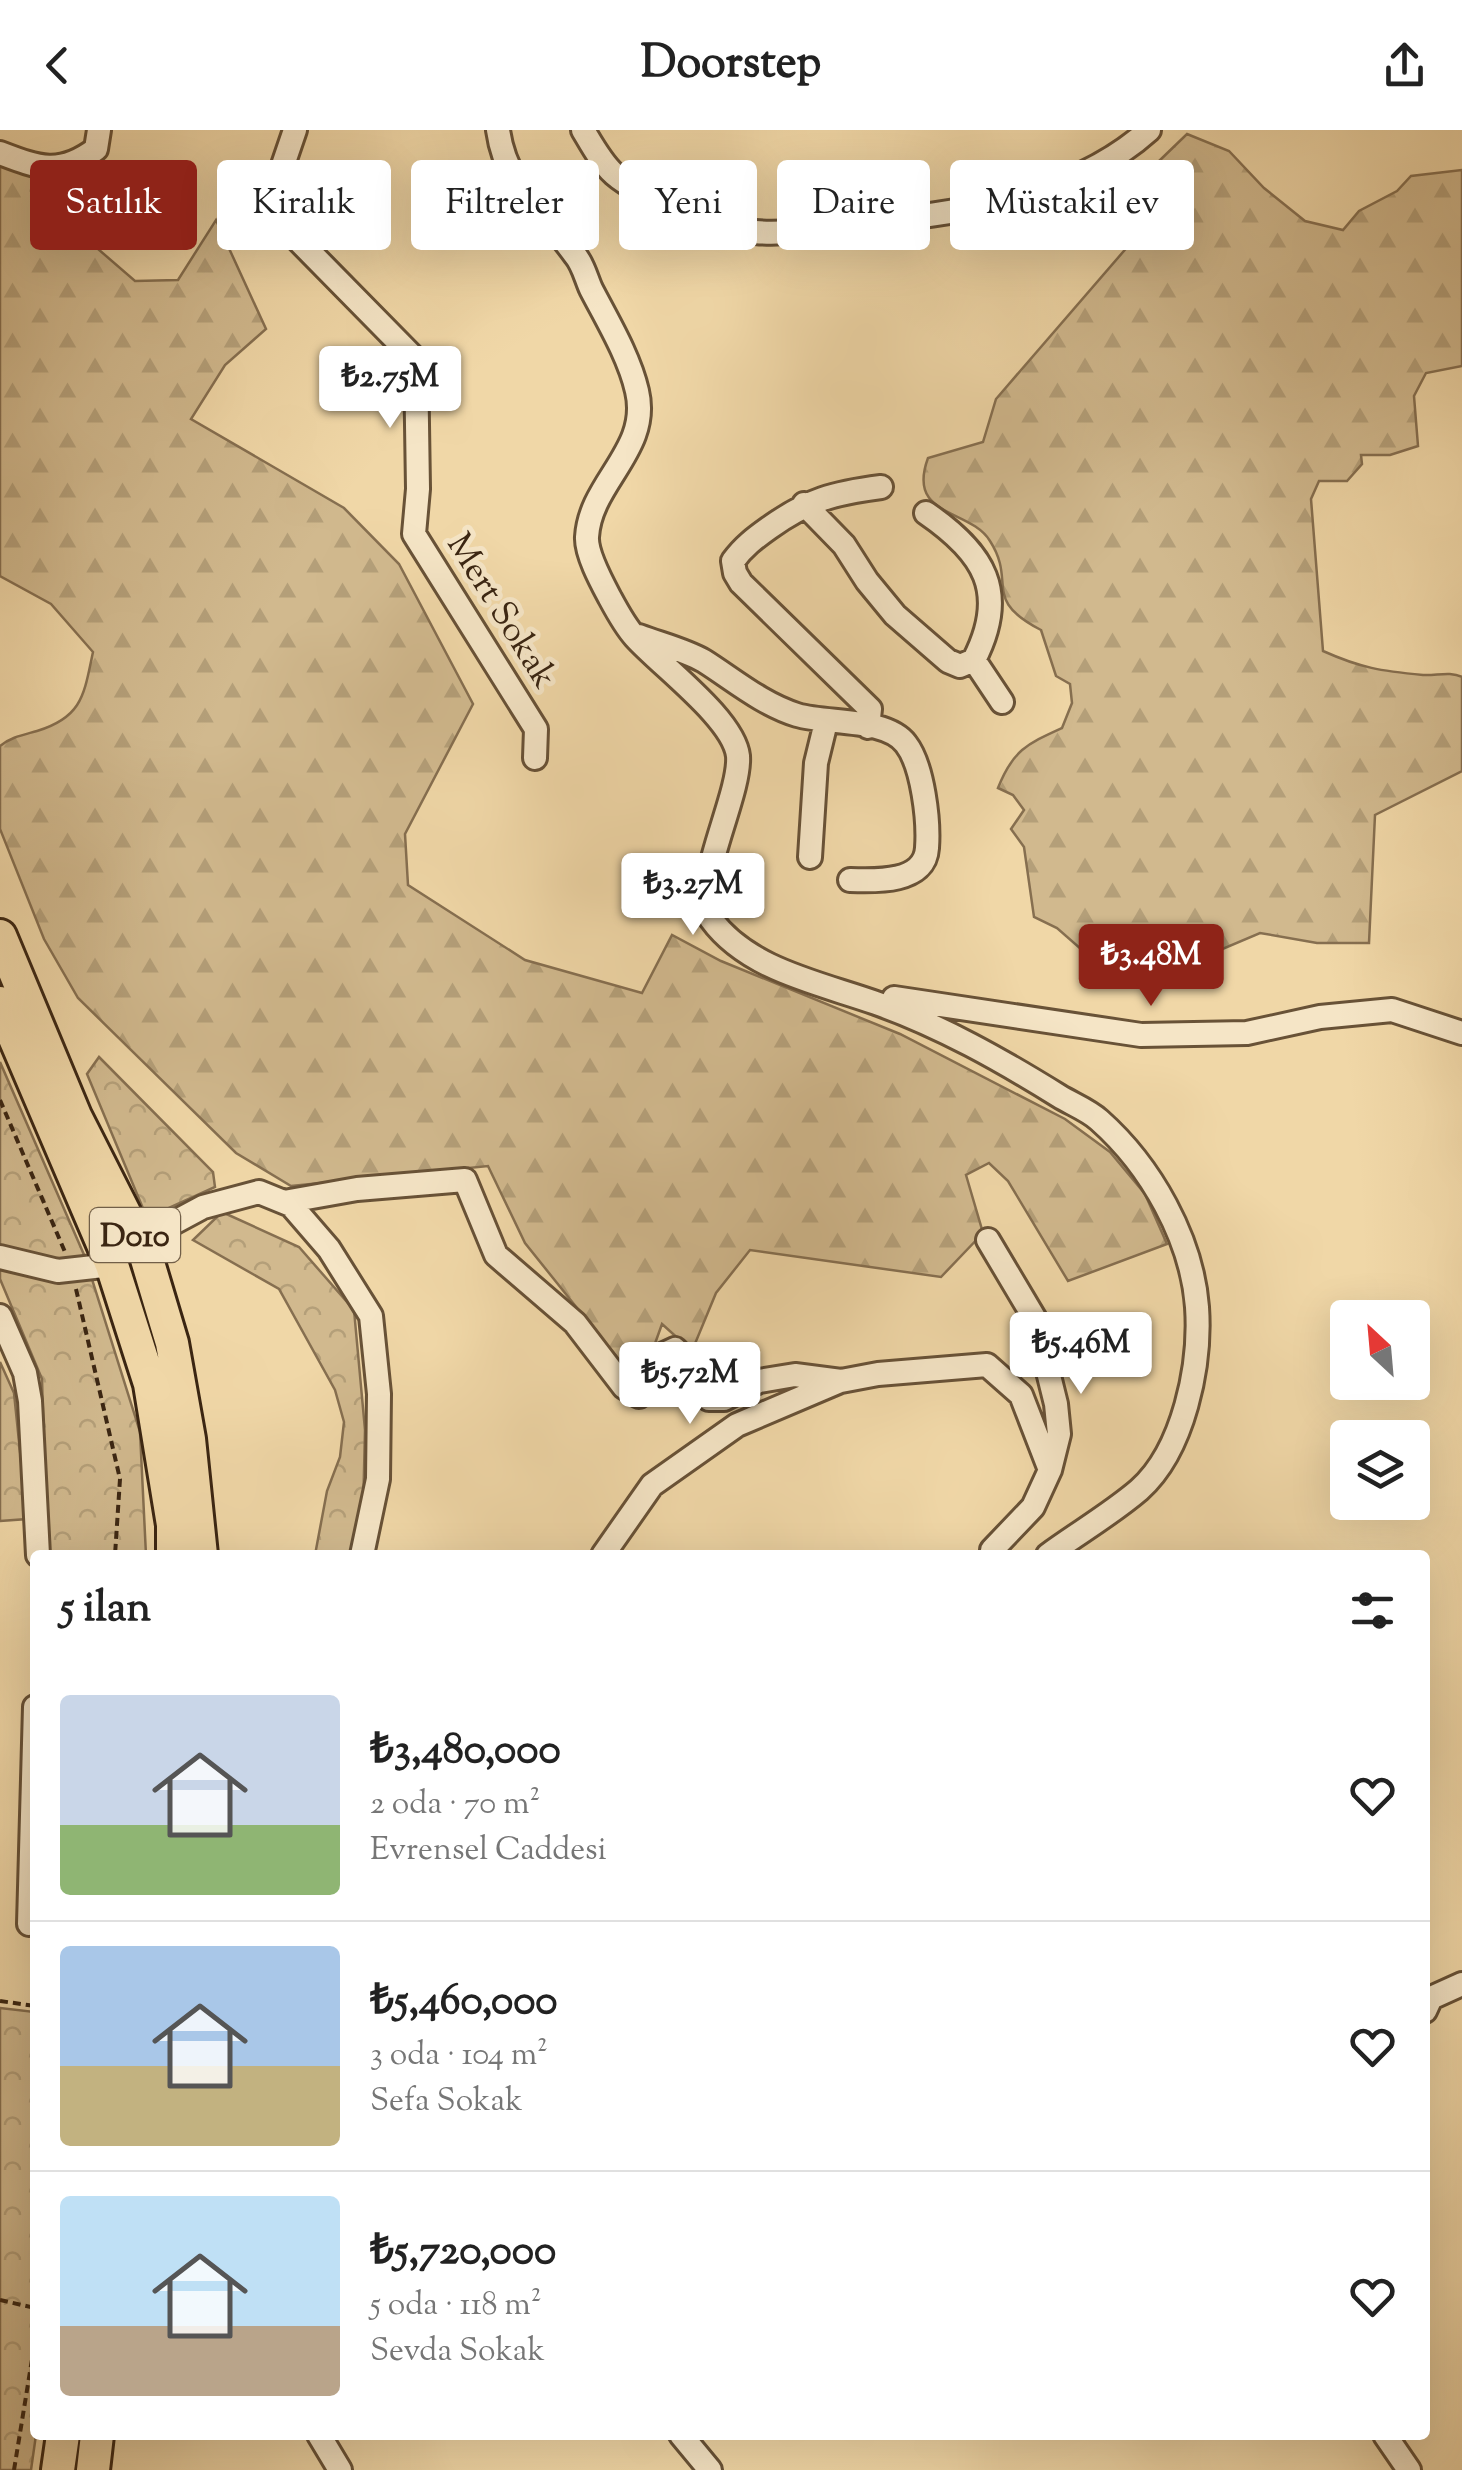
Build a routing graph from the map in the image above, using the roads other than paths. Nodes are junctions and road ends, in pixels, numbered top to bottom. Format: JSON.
{"nodes":[{"id":1,"x":99,"y":130,"type":"edge"},
{"id":2,"x":295,"y":130,"type":"edge"},
{"id":3,"x":498,"y":130,"type":"edge"},
{"id":4,"x":583,"y":130,"type":"edge"},
{"id":5,"x":1149,"y":130,"type":"edge"},
{"id":6,"x":0,"y":153,"type":"edge"},
{"id":7,"x":881,"y":486,"type":"dead end"},
{"id":8,"x":804,"y":504,"type":"junction"},
{"id":9,"x":926,"y":513,"type":"dead end"},
{"id":10,"x":631,"y":633,"type":"junction"},
{"id":11,"x":974,"y":660,"type":"junction"},
{"id":12,"x":1002,"y":702,"type":"dead end"},
{"id":13,"x":826,"y":722,"type":"junction"},
{"id":14,"x":868,"y":727,"type":"junction"},
{"id":15,"x":535,"y":758,"type":"dead end"},
{"id":16,"x":810,"y":857,"type":"dead end"},
{"id":17,"x":850,"y":880,"type":"dead end"},
{"id":18,"x":0,"y":936,"type":"edge"},
{"id":19,"x":826,"y":985,"type":"junction"},
{"id":20,"x":0,"y":1004,"type":"edge"},
{"id":21,"x":1462,"y":1033,"type":"edge"},
{"id":22,"x":284,"y":1202,"type":"junction"},
{"id":23,"x":988,"y":1240,"type":"dead end"},
{"id":24,"x":143,"y":1250,"type":"junction"},
{"id":25,"x":0,"y":1256,"type":"edge"},
{"id":26,"x":112,"y":1265,"type":"junction"},
{"id":27,"x":0,"y":1316,"type":"edge"},
{"id":28,"x":842,"y":1381,"type":"junction"},
{"id":29,"x":1050,"y":1470,"type":"junction"},
{"id":30,"x":38,"y":1550,"type":"edge"},
{"id":31,"x":173,"y":1550,"type":"edge"},
{"id":32,"x":201,"y":1550,"type":"edge"},
{"id":33,"x":363,"y":1550,"type":"edge"},
{"id":34,"x":606,"y":1550,"type":"edge"},
{"id":35,"x":992,"y":1550,"type":"edge"},
{"id":36,"x":1055,"y":1550,"type":"edge"},
{"id":37,"x":1462,"y":1984,"type":"edge"},
{"id":38,"x":1430,"y":2000,"type":"edge"},
{"id":39,"x":62,"y":2440,"type":"edge"},
{"id":40,"x":97,"y":2440,"type":"edge"},
{"id":41,"x":322,"y":2440,"type":"edge"},
{"id":42,"x":685,"y":2440,"type":"edge"},
{"id":43,"x":1389,"y":2440,"type":"edge"},
{"id":44,"x":58,"y":2470,"type":"edge"},
{"id":45,"x":93,"y":2470,"type":"edge"},
{"id":46,"x":340,"y":2470,"type":"edge"},
{"id":47,"x":710,"y":2470,"type":"edge"},
{"id":48,"x":1408,"y":2470,"type":"edge"}],
"edges":[{"from":1,"to":6,"type":"street"},
{"from":2,"to":15,"type":"street","name":"Mert Sokak"},
{"from":3,"to":10,"type":"street"},
{"from":4,"to":5,"type":"street"},
{"from":7,"to":8,"type":"street"},
{"from":8,"to":11,"type":"street"},
{"from":8,"to":14,"type":"street"},
{"from":9,"to":11,"type":"street"},
{"from":10,"to":13,"type":"street"},
{"from":10,"to":19,"type":"street"},
{"from":11,"to":12,"type":"street"},
{"from":13,"to":14,"type":"street"},
{"from":13,"to":16,"type":"street"},
{"from":14,"to":17,"type":"street"},
{"from":18,"to":24,"type":"highway","number":"D010"},
{"from":19,"to":21,"type":"street"},
{"from":19,"to":36,"type":"street"},
{"from":20,"to":26,"type":"highway","number":"D010"},
{"from":22,"to":24,"type":"street"},
{"from":22,"to":28,"type":"street"},
{"from":22,"to":33,"type":"street"},
{"from":23,"to":29,"type":"street"},
{"from":24,"to":32,"type":"highway","number":"D010"},
{"from":25,"to":26,"type":"street"},
{"from":26,"to":31,"type":"highway","number":"D010"},
{"from":27,"to":30,"type":"street"},
{"from":28,"to":29,"type":"street"},
{"from":28,"to":34,"type":"street"},
{"from":29,"to":35,"type":"street"},
{"from":37,"to":38,"type":"street"},
{"from":39,"to":44,"type":"highway"},
{"from":40,"to":45,"type":"highway"},
{"from":41,"to":46,"type":"street"},
{"from":42,"to":47,"type":"street"},
{"from":43,"to":48,"type":"street"}]}
